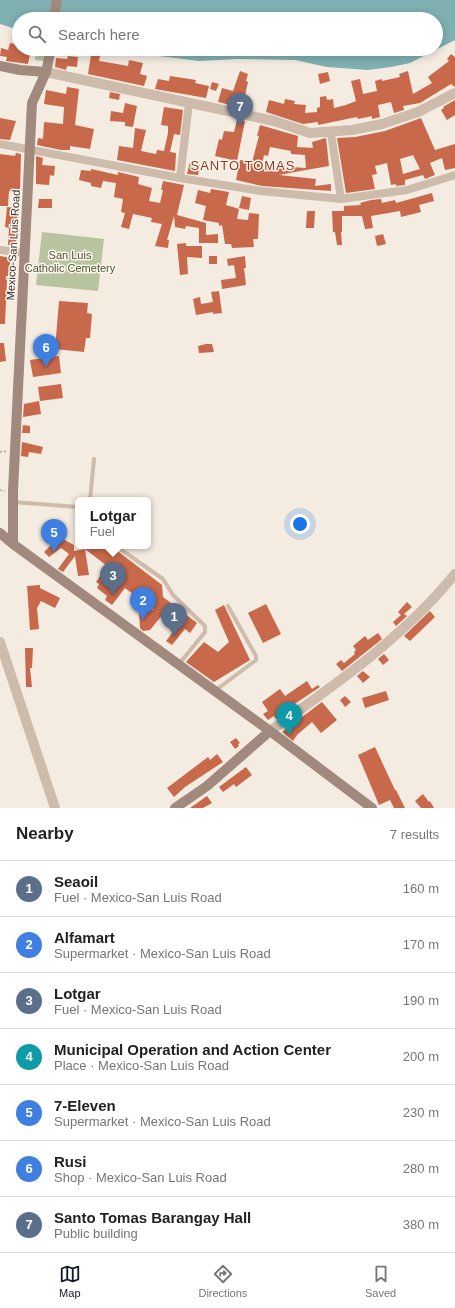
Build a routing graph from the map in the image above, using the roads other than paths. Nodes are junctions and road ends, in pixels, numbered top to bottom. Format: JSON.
{"nodes":[{"id":1,"x":56,"y":0,"type":"edge"},
{"id":2,"x":55,"y":12,"type":"edge"},
{"id":3,"x":49,"y":56,"type":"edge"},
{"id":4,"x":0,"y":66,"type":"edge"},
{"id":5,"x":46,"y":72,"type":"junction"},
{"id":6,"x":455,"y":93,"type":"edge"},
{"id":7,"x":190,"y":103,"type":"junction"},
{"id":8,"x":331,"y":133,"type":"junction"},
{"id":9,"x":0,"y":144,"type":"edge"},
{"id":10,"x":30,"y":150,"type":"junction"},
{"id":11,"x":455,"y":174,"type":"edge"},
{"id":12,"x":180,"y":178,"type":"junction"},
{"id":13,"x":341,"y":199,"type":"junction"},
{"id":14,"x":0,"y":250,"type":"edge"},
{"id":15,"x":26,"y":253,"type":"junction"},
{"id":16,"x":94,"y":459,"type":"dead end"},
{"id":17,"x":90,"y":497,"type":"edge"},
{"id":18,"x":13,"y":502,"type":"junction"},
{"id":19,"x":75,"y":507,"type":"edge"},
{"id":20,"x":0,"y":533,"type":"edge"},
{"id":21,"x":13,"y":544,"type":"junction"},
{"id":22,"x":120,"y":549,"type":"edge"},
{"id":23,"x":455,"y":574,"type":"edge"},
{"id":24,"x":228,"y":606,"type":"dead end"},
{"id":25,"x":0,"y":642,"type":"edge"},
{"id":26,"x":178,"y":664,"type":"junction"},
{"id":27,"x":214,"y":691,"type":"junction"},
{"id":28,"x":270,"y":731,"type":"junction"},
{"id":29,"x":55,"y":808,"type":"edge"},
{"id":30,"x":175,"y":808,"type":"edge"},
{"id":31,"x":372,"y":808,"type":"edge"}],
"edges":[{"from":1,"to":2,"type":"main road"},
{"from":3,"to":5,"type":"main road","name":"Mexico-San Luis Road"},
{"from":4,"to":5,"type":"main road"},
{"from":5,"to":7,"type":"street"},
{"from":5,"to":10,"type":"main road","name":"Mexico-San Luis Road"},
{"from":6,"to":8,"type":"street"},
{"from":7,"to":8,"type":"street"},
{"from":7,"to":12,"type":"street"},
{"from":8,"to":13,"type":"street"},
{"from":9,"to":10,"type":"street"},
{"from":10,"to":12,"type":"street"},
{"from":10,"to":15,"type":"main road","name":"Mexico-San Luis Road"},
{"from":11,"to":13,"type":"street"},
{"from":12,"to":13,"type":"street"},
{"from":14,"to":15,"type":"street"},
{"from":15,"to":18,"type":"main road","name":"Mexico-San Luis Road"},
{"from":16,"to":17,"type":"lane"},
{"from":18,"to":19,"type":"lane"},
{"from":18,"to":21,"type":"main road","name":"Mexico-San Luis Road"},
{"from":20,"to":21,"type":"main road"},
{"from":21,"to":26,"type":"main road"},
{"from":22,"to":26,"type":"lane"},
{"from":23,"to":28,"type":"street"},
{"from":24,"to":27,"type":"lane"},
{"from":25,"to":29,"type":"street"},
{"from":26,"to":27,"type":"main road"},
{"from":27,"to":28,"type":"main road"},
{"from":28,"to":30,"type":"main road"},
{"from":28,"to":31,"type":"main road"}]}
